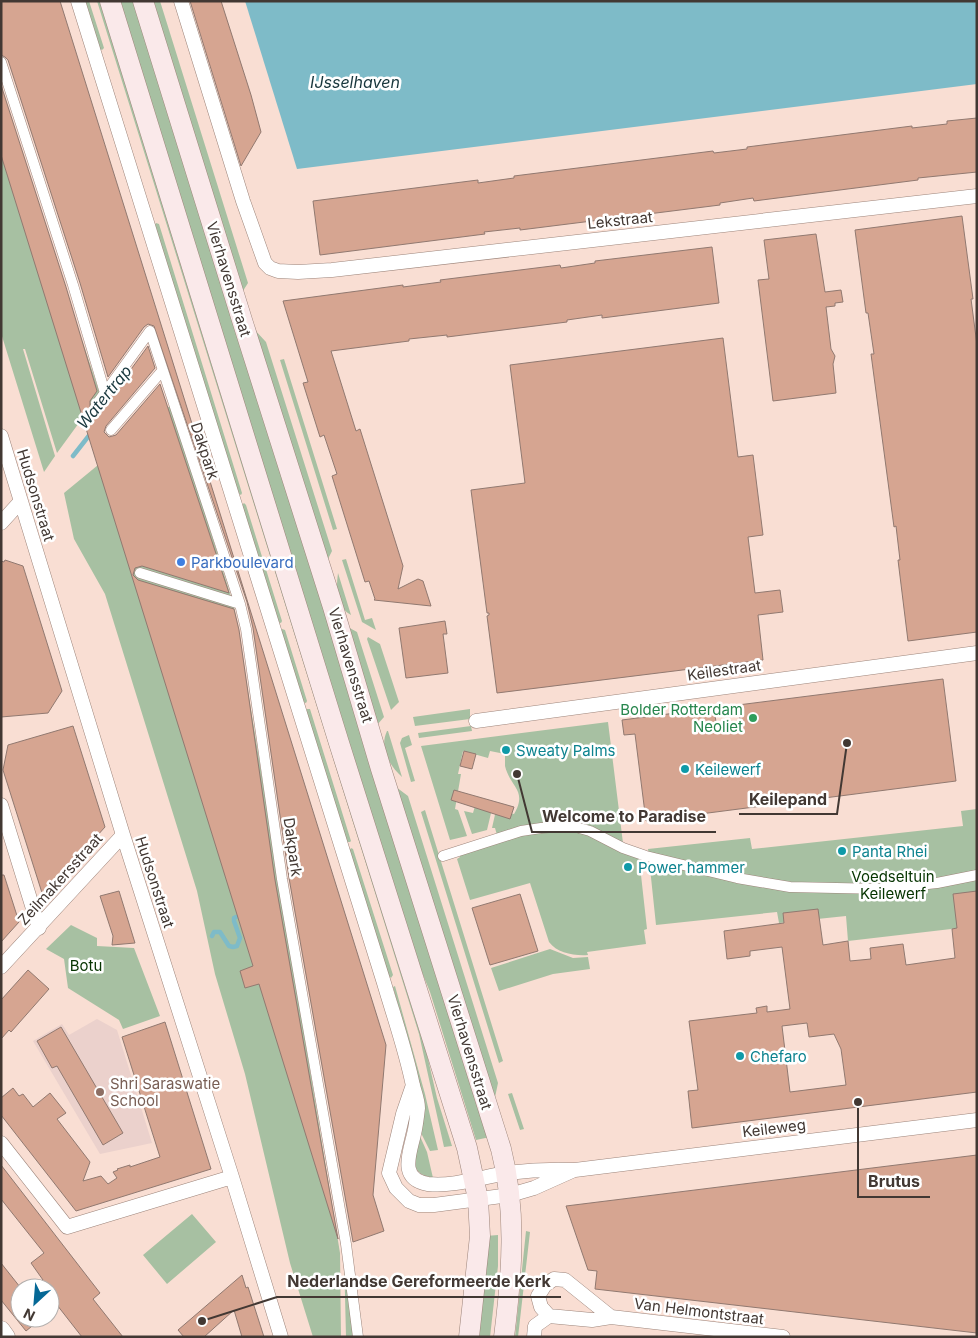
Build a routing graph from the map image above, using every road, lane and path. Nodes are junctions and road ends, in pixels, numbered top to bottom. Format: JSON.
{"nodes":[{"id":1,"x":78,"y":1,"type":"edge"},
{"id":2,"x":110,"y":1,"type":"edge"},
{"id":3,"x":143,"y":1,"type":"edge"},
{"id":4,"x":180,"y":1,"type":"edge"},
{"id":5,"x":1,"y":62,"type":"edge"},
{"id":6,"x":976,"y":197,"type":"edge"},
{"id":7,"x":162,"y":371,"type":"junction"},
{"id":8,"x":105,"y":393,"type":"junction"},
{"id":9,"x":96,"y":405,"type":"dead end"},
{"id":10,"x":111,"y":430,"type":"dead end"},
{"id":11,"x":1,"y":436,"type":"edge"},
{"id":12,"x":22,"y":501,"type":"junction"},
{"id":13,"x":1,"y":523,"type":"edge"},
{"id":14,"x":140,"y":573,"type":"dead end"},
{"id":15,"x":240,"y":604,"type":"junction"},
{"id":16,"x":977,"y":653,"type":"edge"},
{"id":17,"x":476,"y":721,"type":"dead end"},
{"id":18,"x":2,"y":810,"type":"edge"},
{"id":19,"x":123,"y":835,"type":"junction"},
{"id":20,"x":443,"y":856,"type":"dead end"},
{"id":21,"x":977,"y":875,"type":"edge"},
{"id":22,"x":38,"y":928,"type":"junction"},
{"id":23,"x":1,"y":967,"type":"edge"},
{"id":24,"x":413,"y":1084,"type":"junction"},
{"id":25,"x":977,"y":1120,"type":"edge"},
{"id":26,"x":1,"y":1143,"type":"edge"},
{"id":27,"x":575,"y":1170,"type":"junction"},
{"id":28,"x":507,"y":1173,"type":"junction"},
{"id":29,"x":232,"y":1178,"type":"junction"},
{"id":30,"x":476,"y":1189,"type":"junction"},
{"id":31,"x":510,"y":1195,"type":"junction"},
{"id":32,"x":549,"y":1316,"type":"junction"},
{"id":33,"x":611,"y":1317,"type":"junction"},
{"id":34,"x":1,"y":1330,"type":"edge"},
{"id":35,"x":6,"y":1337,"type":"edge"},
{"id":36,"x":280,"y":1337,"type":"edge"},
{"id":37,"x":358,"y":1337,"type":"edge"},
{"id":38,"x":469,"y":1337,"type":"edge"},
{"id":39,"x":504,"y":1337,"type":"edge"},
{"id":40,"x":534,"y":1337,"type":"edge"},
{"id":41,"x":783,"y":1337,"type":"edge"}],
"edges":[{"from":1,"to":24,"type":"street"},
{"from":2,"to":30,"type":"main road","name":"Vierhavensstraat"},
{"from":3,"to":28,"type":"main road","name":"Vierhavensstraat"},
{"from":4,"to":6,"type":"street","name":"Lekstraat"},
{"from":5,"to":8,"type":"street"},
{"from":7,"to":8,"type":"street","name":"Dakpark"},
{"from":7,"to":10,"type":"street"},
{"from":7,"to":15,"type":"street","name":"Dakpark"},
{"from":8,"to":9,"type":"street","name":"Dakpark"},
{"from":11,"to":12,"type":"street","name":"Hudsonstraat"},
{"from":12,"to":13,"type":"street"},
{"from":12,"to":19,"type":"street","name":"Hudsonstraat"},
{"from":14,"to":15,"type":"street"},
{"from":15,"to":37,"type":"street","name":"Dakpark"},
{"from":16,"to":17,"type":"street","name":"Keilestraat"},
{"from":18,"to":22,"type":"street"},
{"from":19,"to":22,"type":"street","name":"Zeilmakersstraat"},
{"from":19,"to":29,"type":"street","name":"Hudsonstraat"},
{"from":20,"to":21,"type":"street"},
{"from":22,"to":23,"type":"street","name":"Zeilmakersstraat"},
{"from":24,"to":30,"type":"street"},
{"from":24,"to":30,"type":"street"},
{"from":25,"to":27,"type":"street","name":"Keileweg"},
{"from":26,"to":29,"type":"street"},
{"from":27,"to":28,"type":"street","name":"Keileweg"},
{"from":27,"to":31,"type":"street","name":"Keileweg"},
{"from":28,"to":30,"type":"street","name":"Keileweg"},
{"from":28,"to":31,"type":"main road","name":"Vierhavensstraat"},
{"from":29,"to":36,"type":"street","name":"Hudsonstraat"},
{"from":30,"to":31,"type":"street","name":"Keileweg"},
{"from":30,"to":38,"type":"main road","name":"Vierhavensstraat"},
{"from":31,"to":39,"type":"main road","name":"Vierhavensstraat"},
{"from":32,"to":33,"type":"street","name":"Van Helmontstraat"},
{"from":32,"to":33,"type":"street"},
{"from":32,"to":40,"type":"street"},
{"from":33,"to":41,"type":"street","name":"Van Helmontstraat"},
{"from":34,"to":35,"type":"street"}]}
